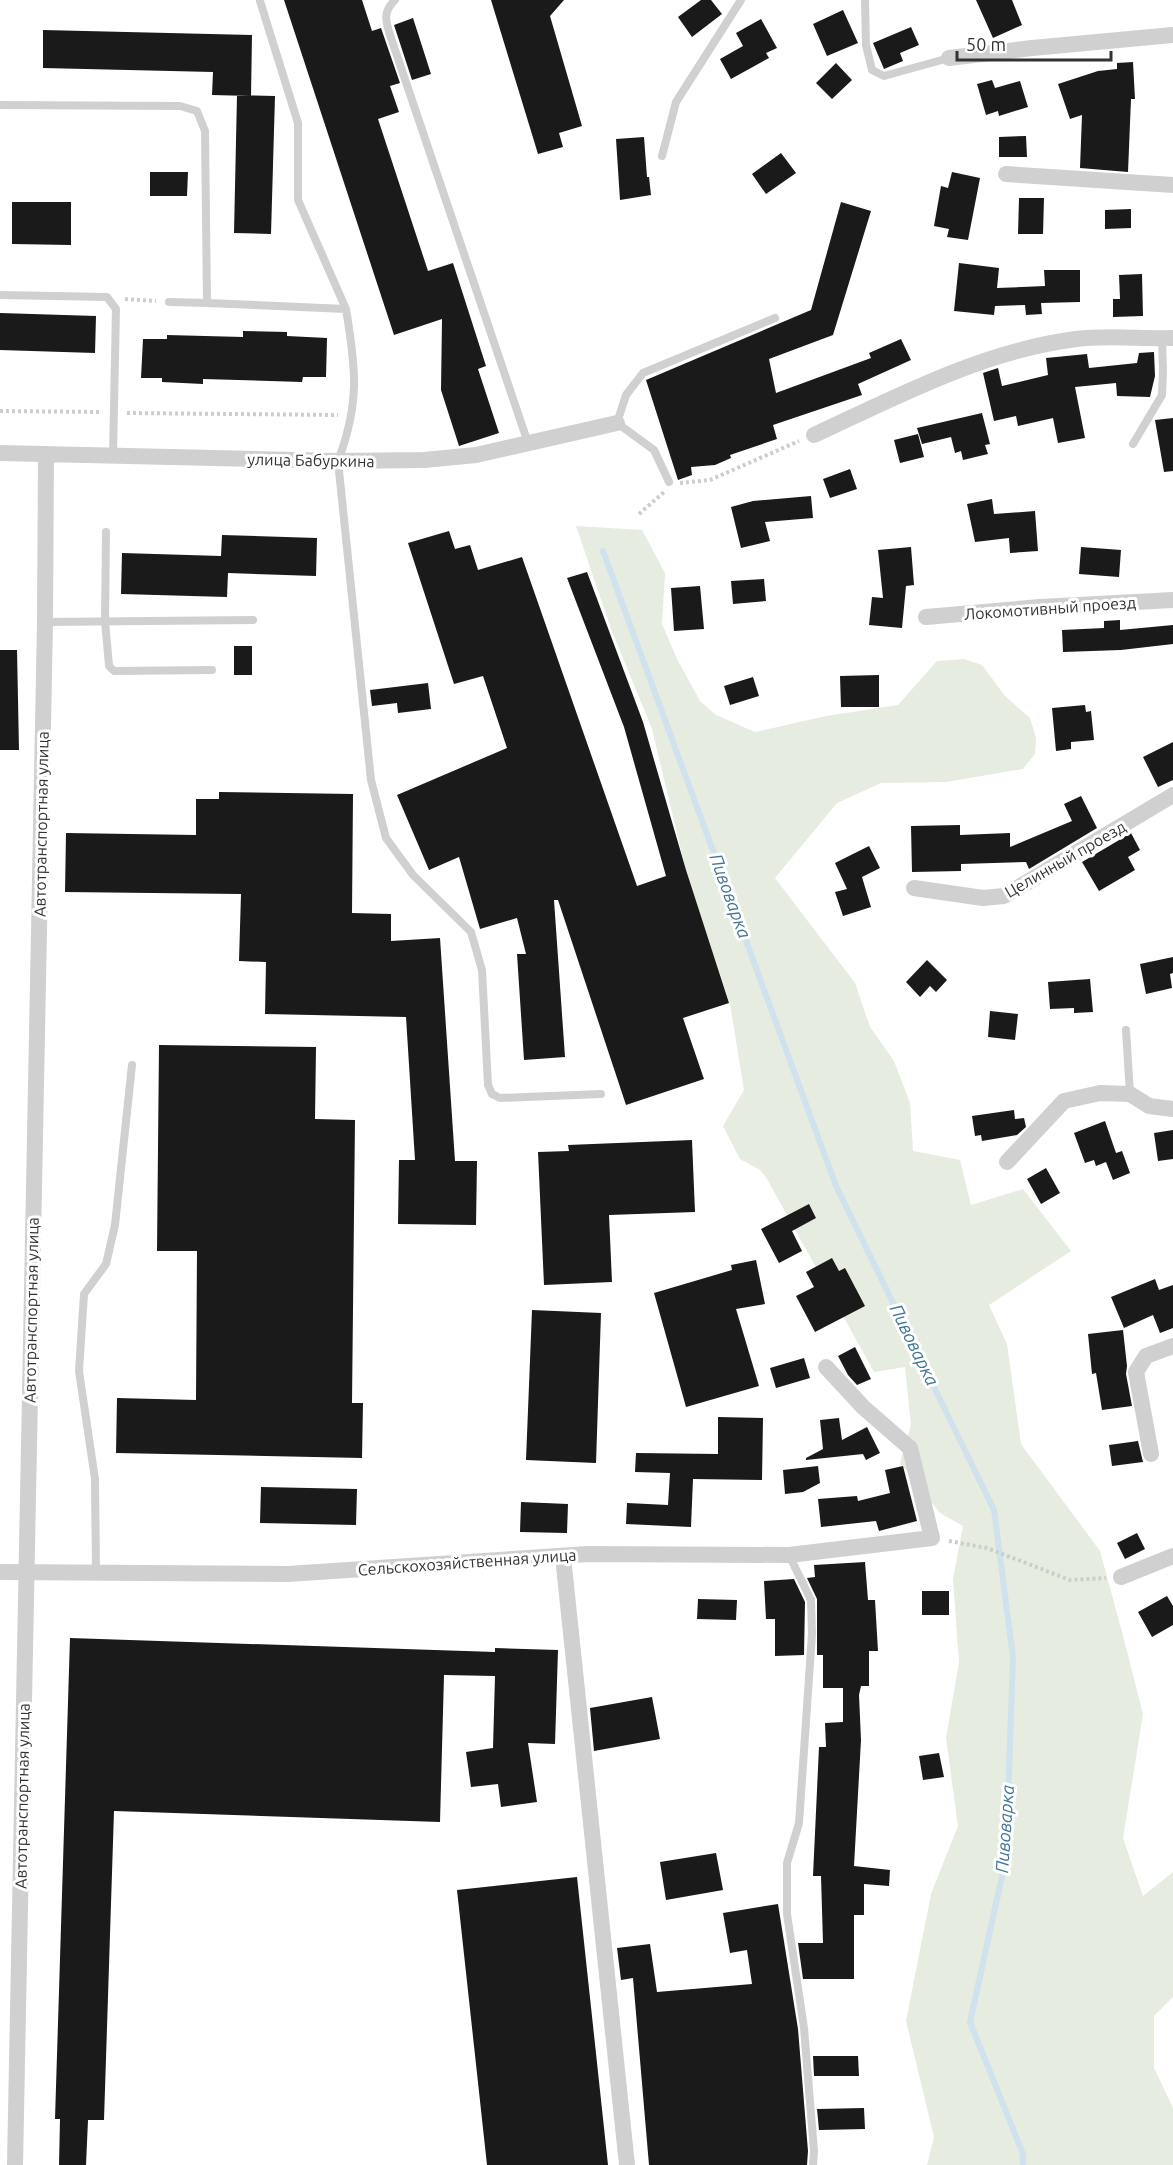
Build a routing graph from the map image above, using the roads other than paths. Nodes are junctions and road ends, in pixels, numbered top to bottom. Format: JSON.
{"nodes":[{"id":1,"x":260,"y":0,"type":"edge"},
{"id":2,"x":395,"y":0,"type":"edge"},
{"id":3,"x":741,"y":0,"type":"edge"},
{"id":4,"x":865,"y":0,"type":"edge"},
{"id":5,"x":1173,"y":35,"type":"edge"},
{"id":6,"x":949,"y":58,"type":"joint"},
{"id":7,"x":0,"y":105,"type":"edge"},
{"id":8,"x":662,"y":156,"type":"dead end"},
{"id":9,"x":1006,"y":174,"type":"dead end"},
{"id":10,"x":1173,"y":184,"type":"edge"},
{"id":11,"x":0,"y":295,"type":"edge"},
{"id":12,"x":169,"y":302,"type":"road end"},
{"id":13,"x":207,"y":303,"type":"junction"},
{"id":14,"x":346,"y":309,"type":"junction"},
{"id":15,"x":775,"y":318,"type":"dead end"},
{"id":16,"x":1167,"y":338,"type":"edge"},
{"id":17,"x":617,"y":423,"type":"junction"},
{"id":18,"x":814,"y":435,"type":"road end"},
{"id":19,"x":528,"y":443,"type":"junction"},
{"id":20,"x":1133,"y":444,"type":"dead end"},
{"id":21,"x":0,"y":453,"type":"edge"},
{"id":22,"x":46,"y":454,"type":"junction"},
{"id":23,"x":113,"y":456,"type":"junction"},
{"id":24,"x":338,"y":461,"type":"junction"},
{"id":25,"x":669,"y":482,"type":"road end"},
{"id":26,"x":106,"y":532,"type":"dead end"},
{"id":27,"x":1173,"y":600,"type":"edge"},
{"id":28,"x":926,"y":617,"type":"dead end"},
{"id":29,"x":253,"y":620,"type":"dead end"},
{"id":30,"x":105,"y":621,"type":"junction"},
{"id":31,"x":45,"y":622,"type":"junction"},
{"id":32,"x":212,"y":670,"type":"dead end"},
{"id":33,"x":1173,"y":795,"type":"edge"},
{"id":34,"x":914,"y":888,"type":"dead end"},
{"id":35,"x":1126,"y":1030,"type":"dead end"},
{"id":36,"x":132,"y":1065,"type":"dead end"},
{"id":37,"x":601,"y":1094,"type":"dead end"},
{"id":38,"x":1130,"y":1094,"type":"junction"},
{"id":39,"x":1173,"y":1109,"type":"edge"},
{"id":40,"x":1007,"y":1162,"type":"dead end"},
{"id":41,"x":1173,"y":1346,"type":"edge"},
{"id":42,"x":826,"y":1367,"type":"dead end"},
{"id":43,"x":1151,"y":1454,"type":"dead end"},
{"id":44,"x":789,"y":1555,"type":"junction"},
{"id":45,"x":1173,"y":1556,"type":"edge"},
{"id":46,"x":562,"y":1557,"type":"junction"},
{"id":47,"x":0,"y":1572,"type":"edge"},
{"id":48,"x":26,"y":1572,"type":"junction"},
{"id":49,"x":96,"y":1573,"type":"junction"},
{"id":50,"x":1121,"y":1576,"type":"road end"},
{"id":51,"x":15,"y":2165,"type":"edge"},
{"id":52,"x":627,"y":2165,"type":"edge"},
{"id":53,"x":813,"y":2165,"type":"edge"}],
"edges":[{"from":1,"to":14,"type":"lane"},
{"from":2,"to":19,"type":"lane"},
{"from":3,"to":8,"type":"lane"},
{"from":4,"to":6,"type":"lane"},
{"from":5,"to":6,"type":"street"},
{"from":7,"to":13,"type":"lane"},
{"from":9,"to":10,"type":"street"},
{"from":11,"to":23,"type":"lane"},
{"from":12,"to":13,"type":"lane"},
{"from":13,"to":14,"type":"lane"},
{"from":14,"to":24,"type":"lane"},
{"from":15,"to":17,"type":"lane"},
{"from":16,"to":18,"type":"street"},
{"from":16,"to":20,"type":"lane"},
{"from":17,"to":19,"type":"street","name":"улица Бабуркина"},
{"from":17,"to":25,"type":"lane"},
{"from":19,"to":24,"type":"street","name":"улица Бабуркина"},
{"from":21,"to":22,"type":"street","name":"улица Бабуркина"},
{"from":22,"to":23,"type":"street","name":"улица Бабуркина"},
{"from":22,"to":31,"type":"street","name":"Автотранспортная улица"},
{"from":23,"to":24,"type":"street","name":"улица Бабуркина"},
{"from":24,"to":37,"type":"lane"},
{"from":26,"to":30,"type":"lane"},
{"from":27,"to":28,"type":"street","name":"Локомотивный проезд"},
{"from":29,"to":30,"type":"lane"},
{"from":30,"to":31,"type":"lane"},
{"from":30,"to":32,"type":"lane"},
{"from":31,"to":48,"type":"street","name":"Автотранспортная улица"},
{"from":33,"to":34,"type":"street","name":"Целинный проезд"},
{"from":35,"to":38,"type":"lane"},
{"from":36,"to":49,"type":"lane"},
{"from":38,"to":39,"type":"street"},
{"from":38,"to":40,"type":"street"},
{"from":41,"to":43,"type":"street"},
{"from":42,"to":44,"type":"street","name":"Сельскохозяйственная улица"},
{"from":44,"to":46,"type":"street","name":"Сельскохозяйственная улица"},
{"from":44,"to":53,"type":"lane"},
{"from":45,"to":50,"type":"street"},
{"from":46,"to":49,"type":"street","name":"Сельскохозяйственная улица"},
{"from":46,"to":52,"type":"street"},
{"from":47,"to":48,"type":"street","name":"Сельскохозяйственная улица"},
{"from":48,"to":49,"type":"street","name":"Сельскохозяйственная улица"},
{"from":48,"to":51,"type":"street","name":"Автотранспортная улица"}]}
